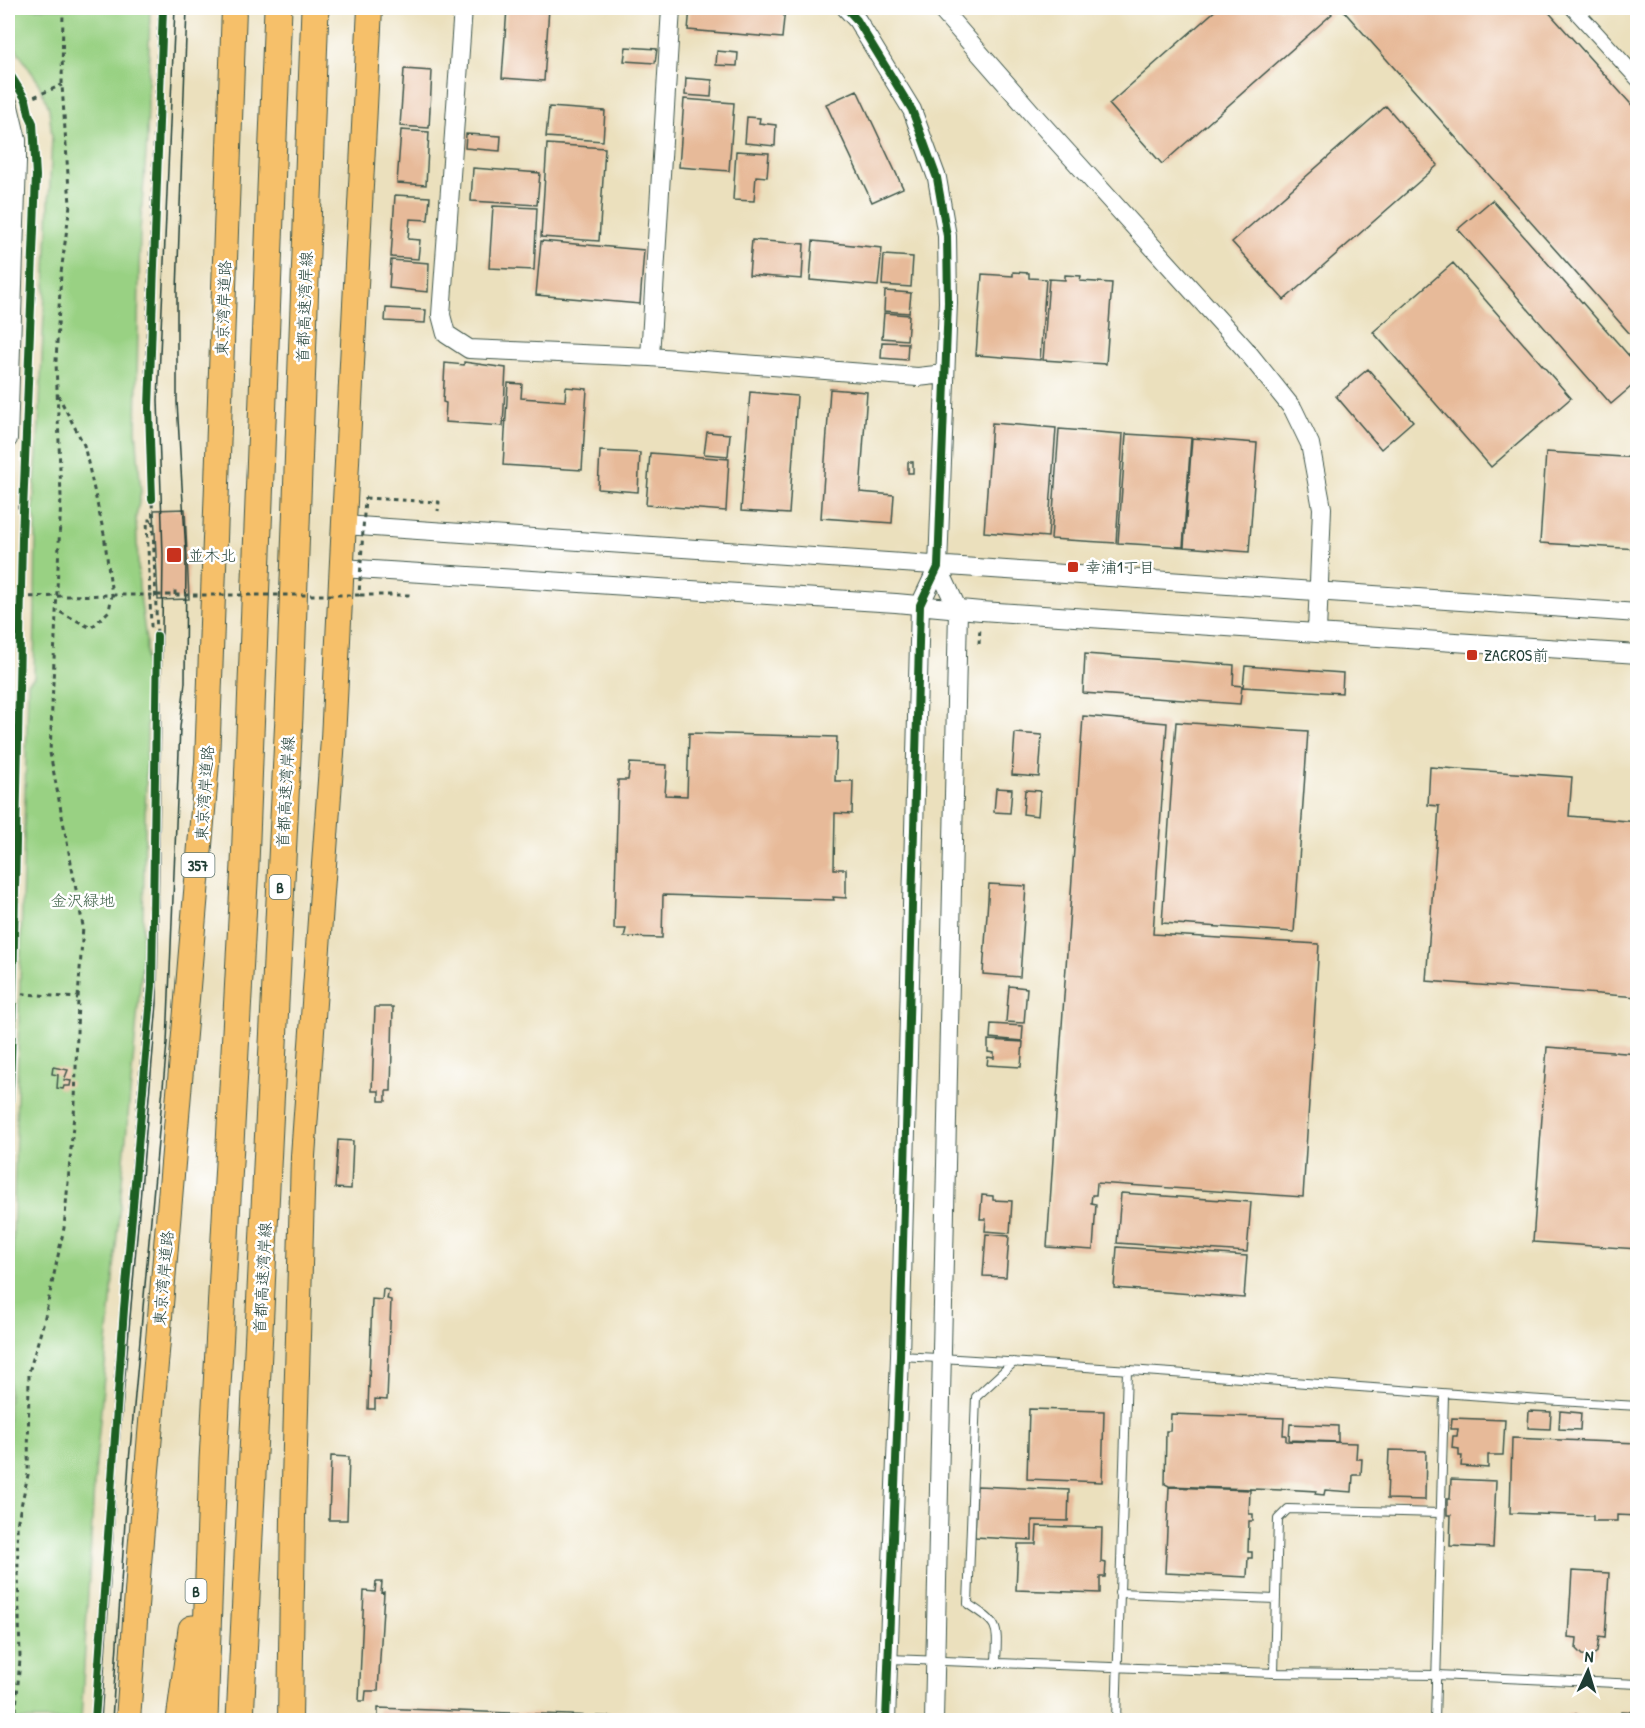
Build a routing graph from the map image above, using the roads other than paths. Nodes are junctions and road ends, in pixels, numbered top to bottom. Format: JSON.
{"nodes":[{"id":1,"x":234,"y":8,"type":"edge"},
{"id":2,"x":278,"y":8,"type":"edge"},
{"id":3,"x":315,"y":8,"type":"edge"},
{"id":4,"x":370,"y":8,"type":"edge"},
{"id":5,"x":463,"y":8,"type":"edge"},
{"id":6,"x":671,"y":8,"type":"edge"},
{"id":7,"x":846,"y":8,"type":"edge"},
{"id":8,"x":940,"y":8,"type":"edge"},
{"id":9,"x":1574,"y":8,"type":"edge"},
{"id":10,"x":1638,"y":78,"type":"edge"},
{"id":11,"x":8,"y":102,"type":"edge"},
{"id":12,"x":650,"y":357,"type":"junction"},
{"id":13,"x":945,"y":374,"type":"junction"},
{"id":14,"x":8,"y":439,"type":"edge"},
{"id":15,"x":344,"y":525,"type":"junction"},
{"id":16,"x":938,"y":567,"type":"junction"},
{"id":17,"x":341,"y":568,"type":"junction"},
{"id":18,"x":1318,"y":591,"type":"junction"},
{"id":19,"x":920,"y":605,"type":"junction"},
{"id":20,"x":958,"y":610,"type":"junction"},
{"id":21,"x":1638,"y":613,"type":"edge"},
{"id":22,"x":1317,"y":632,"type":"junction"},
{"id":23,"x":1638,"y":654,"type":"edge"},
{"id":24,"x":900,"y":1356,"type":"junction"},
{"id":25,"x":942,"y":1358,"type":"junction"},
{"id":26,"x":1014,"y":1362,"type":"junction"},
{"id":27,"x":1127,"y":1370,"type":"junction"},
{"id":28,"x":1444,"y":1395,"type":"junction"},
{"id":29,"x":1638,"y":1406,"type":"edge"},
{"id":30,"x":213,"y":1461,"type":"junction"},
{"id":31,"x":1440,"y":1513,"type":"junction"},
{"id":32,"x":1119,"y":1593,"type":"junction"},
{"id":33,"x":1276,"y":1599,"type":"junction"},
{"id":34,"x":888,"y":1659,"type":"junction"},
{"id":35,"x":935,"y":1660,"type":"junction"},
{"id":36,"x":996,"y":1661,"type":"junction"},
{"id":37,"x":1117,"y":1667,"type":"junction"},
{"id":38,"x":1274,"y":1673,"type":"junction"},
{"id":39,"x":1436,"y":1675,"type":"junction"},
{"id":40,"x":1638,"y":1684,"type":"edge"},
{"id":41,"x":128,"y":1720,"type":"edge"},
{"id":42,"x":180,"y":1720,"type":"edge"},
{"id":43,"x":204,"y":1720,"type":"edge"},
{"id":44,"x":240,"y":1720,"type":"edge"},
{"id":45,"x":290,"y":1720,"type":"edge"},
{"id":46,"x":886,"y":1720,"type":"edge"},
{"id":47,"x":934,"y":1720,"type":"edge"},
{"id":48,"x":1116,"y":1720,"type":"edge"},
{"id":49,"x":1435,"y":1720,"type":"edge"}],
"edges":[{"from":1,"to":41,"type":"highway","name":"東京湾岸道路","number":"357"},
{"from":2,"to":30,"type":"highway","number":"B"},
{"from":3,"to":44,"type":"highway","name":"首都高速湾岸線","number":"B"},
{"from":4,"to":15,"type":"highway"},
{"from":5,"to":12,"type":"street"},
{"from":6,"to":12,"type":"street"},
{"from":7,"to":13,"type":"street"},
{"from":8,"to":18,"type":"street"},
{"from":9,"to":10,"type":"street"},
{"from":11,"to":14,"type":"street"},
{"from":12,"to":13,"type":"street"},
{"from":13,"to":16,"type":"street"},
{"from":15,"to":16,"type":"street"},
{"from":15,"to":17,"type":"highway"},
{"from":16,"to":18,"type":"street"},
{"from":16,"to":19,"type":"street"},
{"from":16,"to":20,"type":"street"},
{"from":17,"to":19,"type":"street"},
{"from":17,"to":45,"type":"highway"},
{"from":18,"to":21,"type":"street"},
{"from":18,"to":22,"type":"street"},
{"from":19,"to":20,"type":"street"},
{"from":19,"to":24,"type":"street"},
{"from":20,"to":22,"type":"street"},
{"from":20,"to":25,"type":"street"},
{"from":22,"to":23,"type":"street"},
{"from":24,"to":25,"type":"lane"},
{"from":24,"to":34,"type":"street"},
{"from":25,"to":26,"type":"lane"},
{"from":25,"to":35,"type":"street"},
{"from":26,"to":27,"type":"lane"},
{"from":26,"to":36,"type":"lane"},
{"from":27,"to":28,"type":"lane"},
{"from":27,"to":32,"type":"lane"},
{"from":28,"to":29,"type":"lane"},
{"from":28,"to":31,"type":"lane"},
{"from":30,"to":42,"type":"highway","number":"B"},
{"from":30,"to":43,"type":"highway"},
{"from":31,"to":33,"type":"lane"},
{"from":31,"to":39,"type":"lane"},
{"from":32,"to":33,"type":"lane"},
{"from":32,"to":37,"type":"lane"},
{"from":33,"to":38,"type":"lane"},
{"from":34,"to":35,"type":"lane"},
{"from":34,"to":46,"type":"street"},
{"from":35,"to":36,"type":"lane"},
{"from":35,"to":47,"type":"street"},
{"from":36,"to":37,"type":"lane"},
{"from":37,"to":38,"type":"lane"},
{"from":37,"to":48,"type":"lane"},
{"from":38,"to":39,"type":"lane"},
{"from":39,"to":40,"type":"lane"},
{"from":39,"to":49,"type":"lane"}]}
